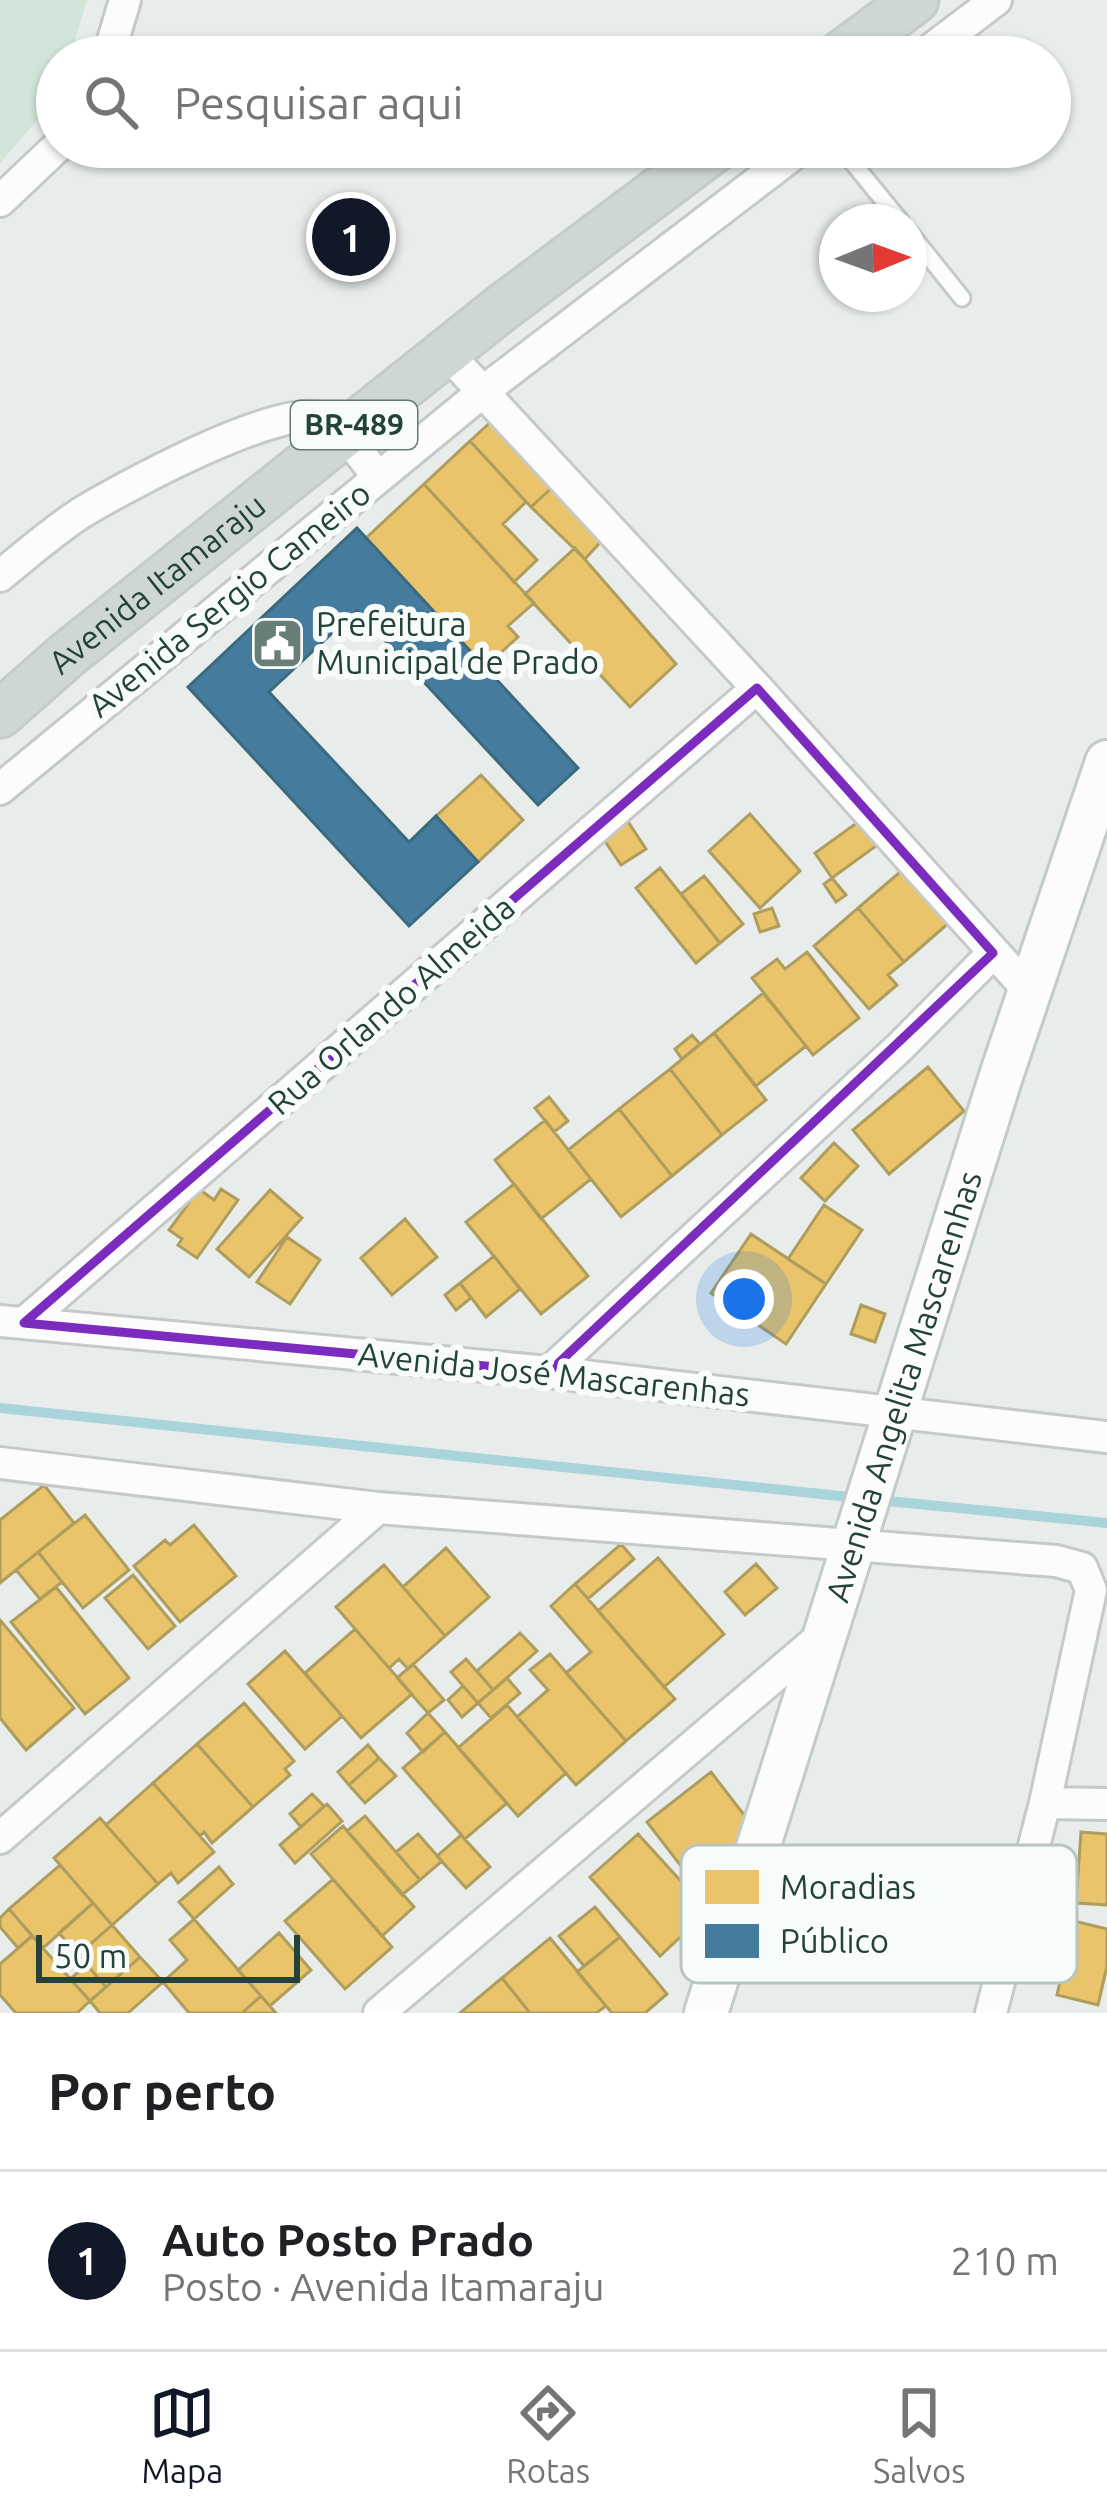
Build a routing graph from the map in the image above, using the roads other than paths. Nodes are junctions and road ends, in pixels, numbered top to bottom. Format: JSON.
{"nodes":[{"id":1,"x":125,"y":0,"type":"edge"},
{"id":2,"x":915,"y":0,"type":"edge"},
{"id":3,"x":995,"y":0,"type":"edge"},
{"id":4,"x":114,"y":36,"type":"edge"},
{"id":5,"x":866,"y":36,"type":"edge"},
{"id":6,"x":948,"y":36,"type":"edge"},
{"id":7,"x":36,"y":167,"type":"edge"},
{"id":8,"x":689,"y":168,"type":"edge"},
{"id":9,"x":776,"y":168,"type":"edge"},
{"id":10,"x":857,"y":168,"type":"edge"},
{"id":11,"x":0,"y":201,"type":"edge"},
{"id":12,"x":886,"y":204,"type":"edge"},
{"id":13,"x":927,"y":254,"type":"edge"},
{"id":14,"x":962,"y":298,"type":"dead end"},
{"id":15,"x":446,"y":352,"type":"junction"},
{"id":16,"x":485,"y":390,"type":"junction"},
{"id":17,"x":343,"y":434,"type":"junction"},
{"id":18,"x":378,"y":477,"type":"junction"},
{"id":19,"x":0,"y":576,"type":"edge"},
{"id":20,"x":758,"y":688,"type":"junction"},
{"id":21,"x":0,"y":714,"type":"edge"},
{"id":22,"x":1107,"y":762,"type":"edge"},
{"id":23,"x":0,"y":789,"type":"edge"},
{"id":24,"x":993,"y":952,"type":"junction"},
{"id":25,"x":1029,"y":991,"type":"junction"},
{"id":26,"x":12,"y":1322,"type":"edge"},
{"id":27,"x":549,"y":1372,"type":"junction"},
{"id":28,"x":890,"y":1429,"type":"junction"},
{"id":29,"x":1107,"y":1437,"type":"edge"},
{"id":30,"x":0,"y":1463,"type":"edge"},
{"id":31,"x":378,"y":1508,"type":"junction"},
{"id":32,"x":856,"y":1533,"type":"junction"},
{"id":33,"x":823,"y":1635,"type":"junction"},
{"id":34,"x":1045,"y":1803,"type":"junction"},
{"id":35,"x":1107,"y":1804,"type":"edge"},
{"id":36,"x":0,"y":1838,"type":"edge"},
{"id":37,"x":758,"y":1845,"type":"edge"},
{"id":38,"x":1034,"y":1845,"type":"edge"},
{"id":39,"x":715,"y":1983,"type":"edge"},
{"id":40,"x":999,"y":1983,"type":"edge"},
{"id":41,"x":379,"y":2013,"type":"edge"},
{"id":42,"x":706,"y":2013,"type":"edge"},
{"id":43,"x":991,"y":2013,"type":"edge"}],
"edges":[{"from":1,"to":4,"type":"street"},
{"from":2,"to":5,"type":"main road"},
{"from":3,"to":6,"type":"street"},
{"from":7,"to":11,"type":"street"},
{"from":8,"to":15,"type":"main road","name":"Avenida Itamaraju","number":"BR-489"},
{"from":9,"to":16,"type":"street","name":"Avenida Sergio Cameiro"},
{"from":10,"to":12,"type":"lane"},
{"from":13,"to":14,"type":"lane"},
{"from":15,"to":16,"type":"street"},
{"from":15,"to":17,"type":"main road","name":"Avenida Itamaraju","number":"BR-489"},
{"from":16,"to":18,"type":"street","name":"Avenida Sergio Cameiro"},
{"from":16,"to":20,"type":"street"},
{"from":17,"to":18,"type":"street"},
{"from":17,"to":19,"type":"street"},
{"from":17,"to":21,"type":"main road","name":"Avenida Itamaraju","number":"BR-489"},
{"from":18,"to":23,"type":"street","name":"Avenida Sergio Cameiro"},
{"from":20,"to":24,"type":"street"},
{"from":20,"to":26,"type":"street","name":"Rua Orlando Almeida"},
{"from":22,"to":25,"type":"street","name":"Avenida Angelita Mascarenhas"},
{"from":24,"to":25,"type":"street"},
{"from":24,"to":27,"type":"street"},
{"from":25,"to":28,"type":"street","name":"Avenida Angelita Mascarenhas"},
{"from":26,"to":27,"type":"street","name":"Avenida José Mascarenhas"},
{"from":27,"to":28,"type":"street","name":"Avenida José Mascarenhas"},
{"from":28,"to":29,"type":"street","name":"Avenida José Mascarenhas"},
{"from":28,"to":32,"type":"street","name":"Avenida Angelita Mascarenhas"},
{"from":30,"to":31,"type":"street"},
{"from":31,"to":32,"type":"street"},
{"from":31,"to":36,"type":"street"},
{"from":32,"to":33,"type":"street","name":"Avenida Angelita Mascarenhas"},
{"from":32,"to":34,"type":"street"},
{"from":33,"to":37,"type":"street","name":"Avenida Angelita Mascarenhas"},
{"from":33,"to":41,"type":"street"},
{"from":34,"to":35,"type":"street"},
{"from":34,"to":38,"type":"street"},
{"from":39,"to":42,"type":"street","name":"Avenida Angelita Mascarenhas"},
{"from":40,"to":43,"type":"street"}]}
